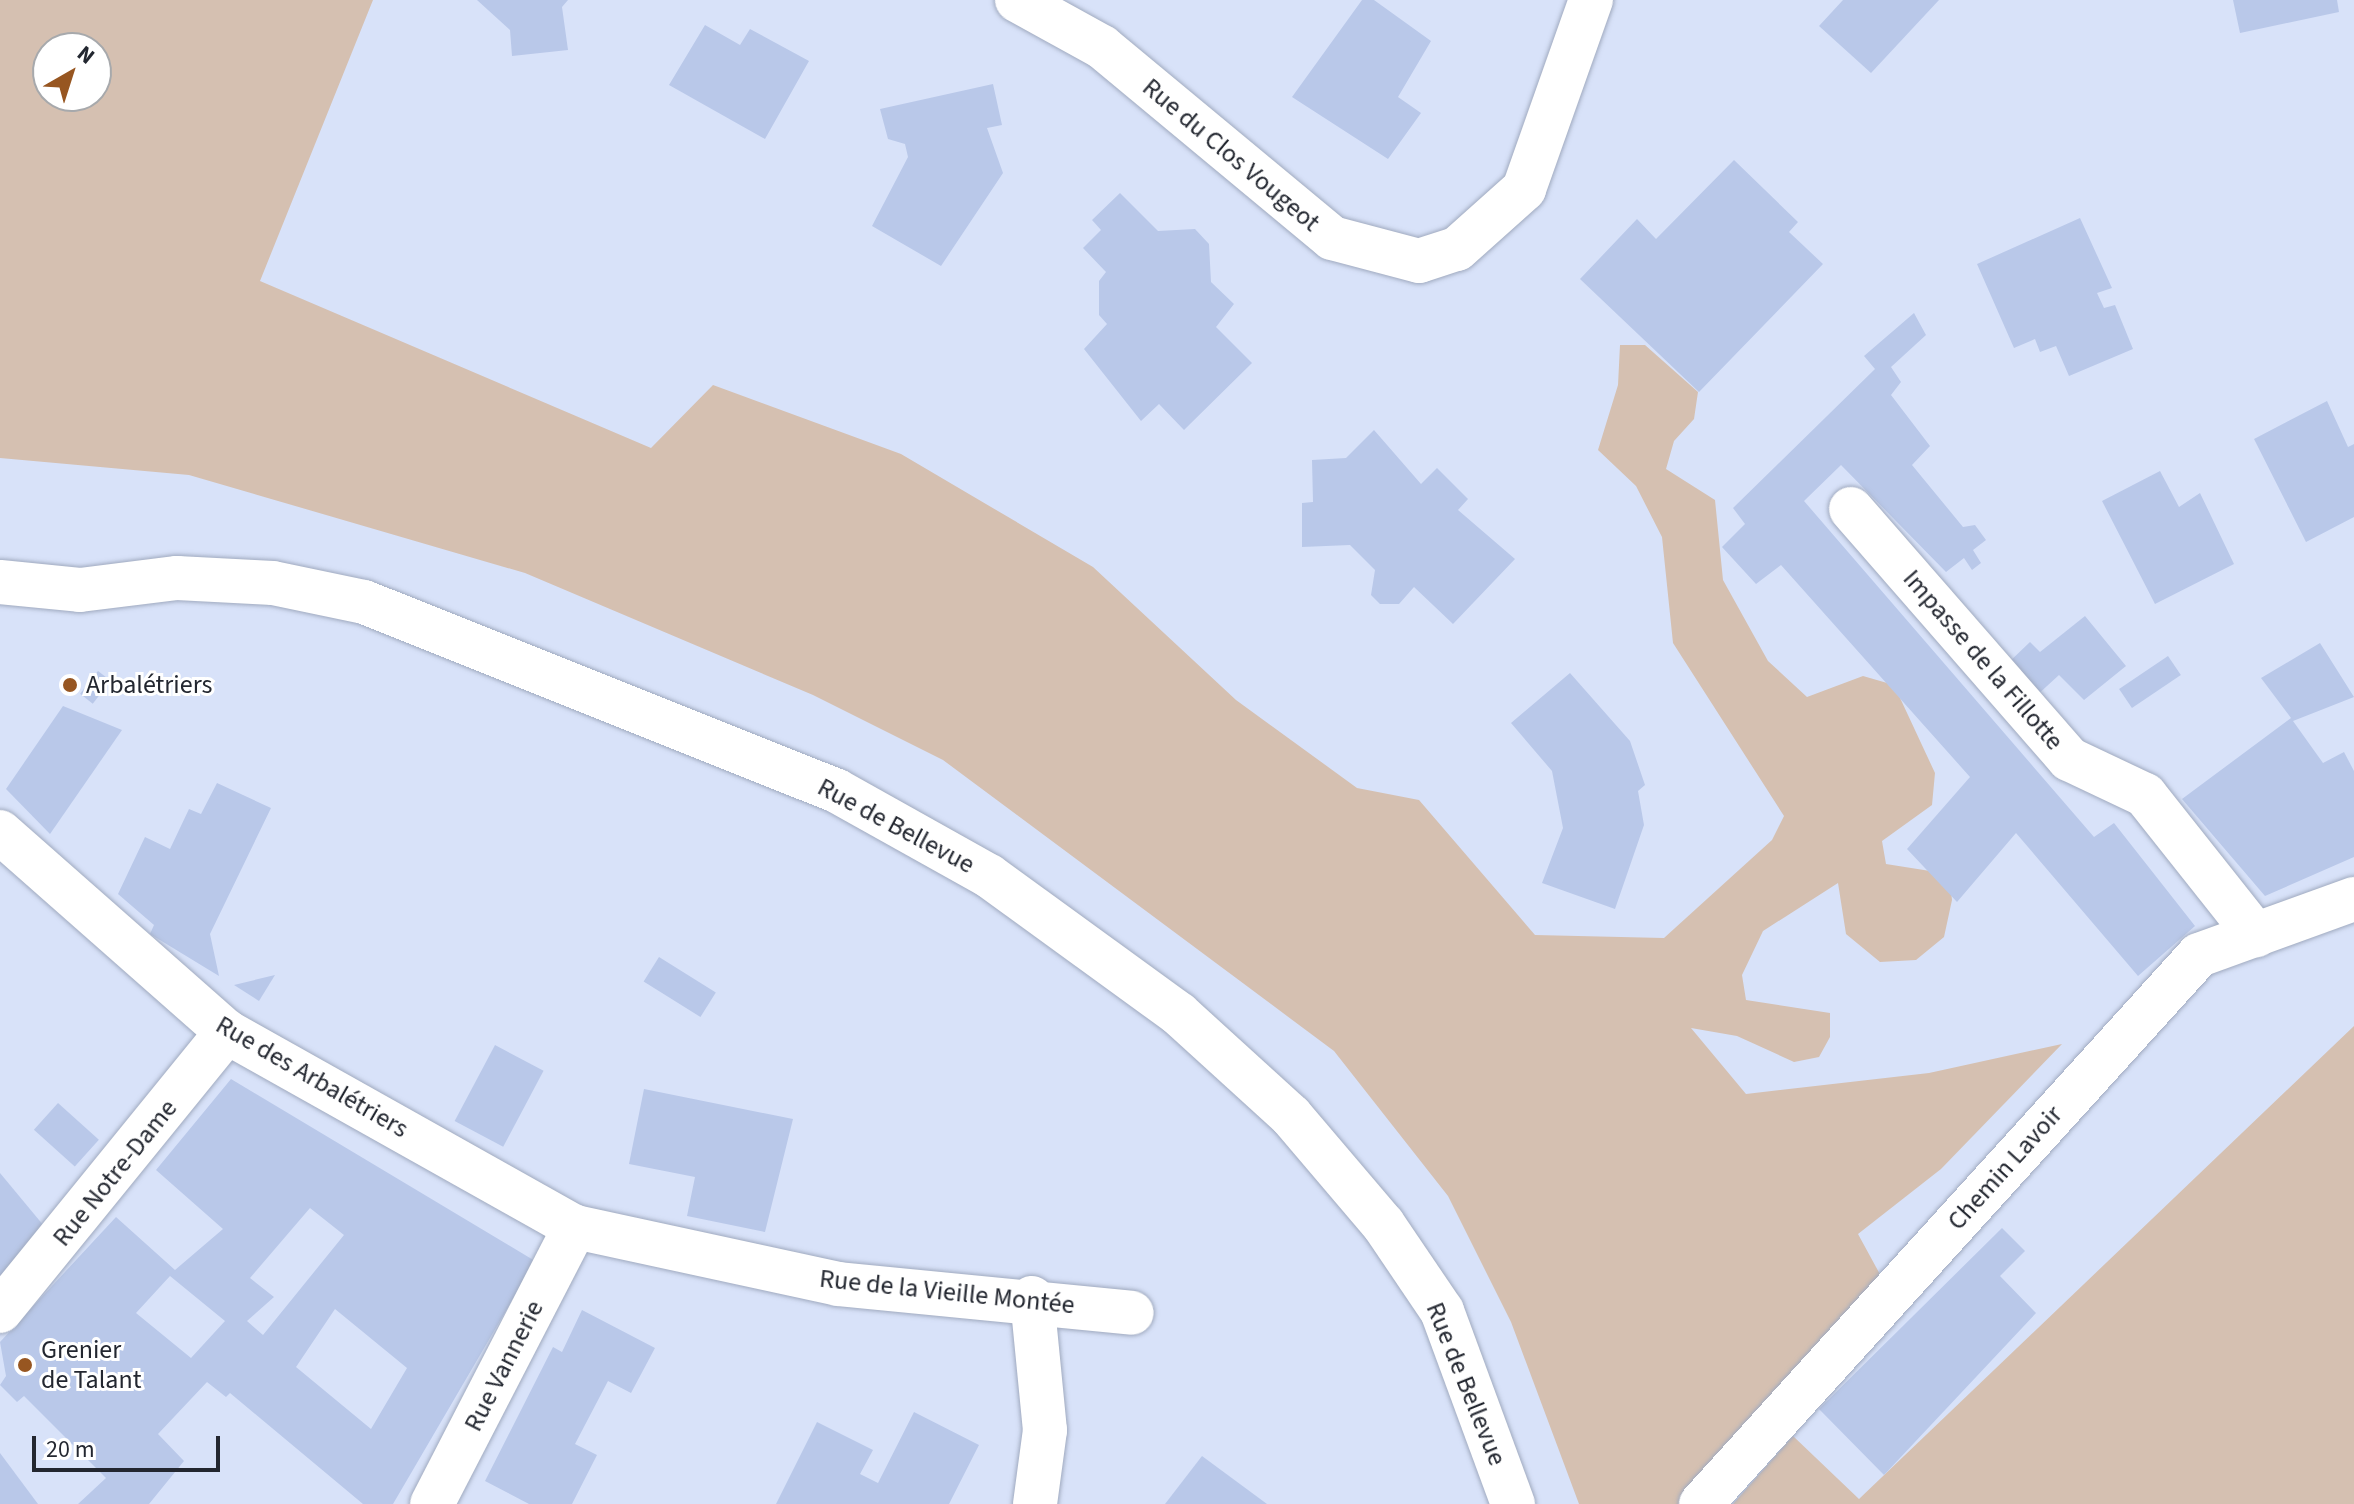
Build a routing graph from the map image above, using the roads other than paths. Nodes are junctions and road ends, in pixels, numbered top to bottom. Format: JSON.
{"nodes":[{"id":1,"x":1017,"y":0,"type":"edge"},
{"id":2,"x":1591,"y":0,"type":"edge"},
{"id":3,"x":1851,"y":509,"type":"dead end"},
{"id":4,"x":0,"y":582,"type":"edge"},
{"id":5,"x":0,"y":832,"type":"edge"},
{"id":6,"x":2354,"y":899,"type":"edge"},
{"id":7,"x":2256,"y":935,"type":"junction"},
{"id":8,"x":227,"y":1032,"type":"junction"},
{"id":9,"x":575,"y":1227,"type":"junction"},
{"id":10,"x":1032,"y":1298,"type":"junction"},
{"id":11,"x":0,"y":1311,"type":"edge"},
{"id":12,"x":1132,"y":1313,"type":"dead end"},
{"id":13,"x":432,"y":1504,"type":"edge"},
{"id":14,"x":1035,"y":1504,"type":"edge"},
{"id":15,"x":1513,"y":1504,"type":"edge"},
{"id":16,"x":1701,"y":1504,"type":"edge"}],
"edges":[{"from":1,"to":2,"type":"street","name":"Rue du Clos Vougeot"},
{"from":3,"to":7,"type":"street","name":"Impasse de la Fillotte"},
{"from":4,"to":15,"type":"street","name":"Rue de Bellevue"},
{"from":5,"to":8,"type":"street","name":"Rue des Arbalétriers"},
{"from":6,"to":7,"type":"street","name":"Chemin Lavoir"},
{"from":7,"to":16,"type":"street","name":"Chemin Lavoir"},
{"from":8,"to":9,"type":"street","name":"Rue des Arbalétriers"},
{"from":8,"to":11,"type":"street","name":"Rue Notre-Dame"},
{"from":9,"to":10,"type":"street","name":"Rue de la Vieille Montée"},
{"from":9,"to":13,"type":"street","name":"Rue Vannerie"},
{"from":10,"to":12,"type":"street","name":"Rue de la Vieille Montée"},
{"from":10,"to":14,"type":"street"}]}
